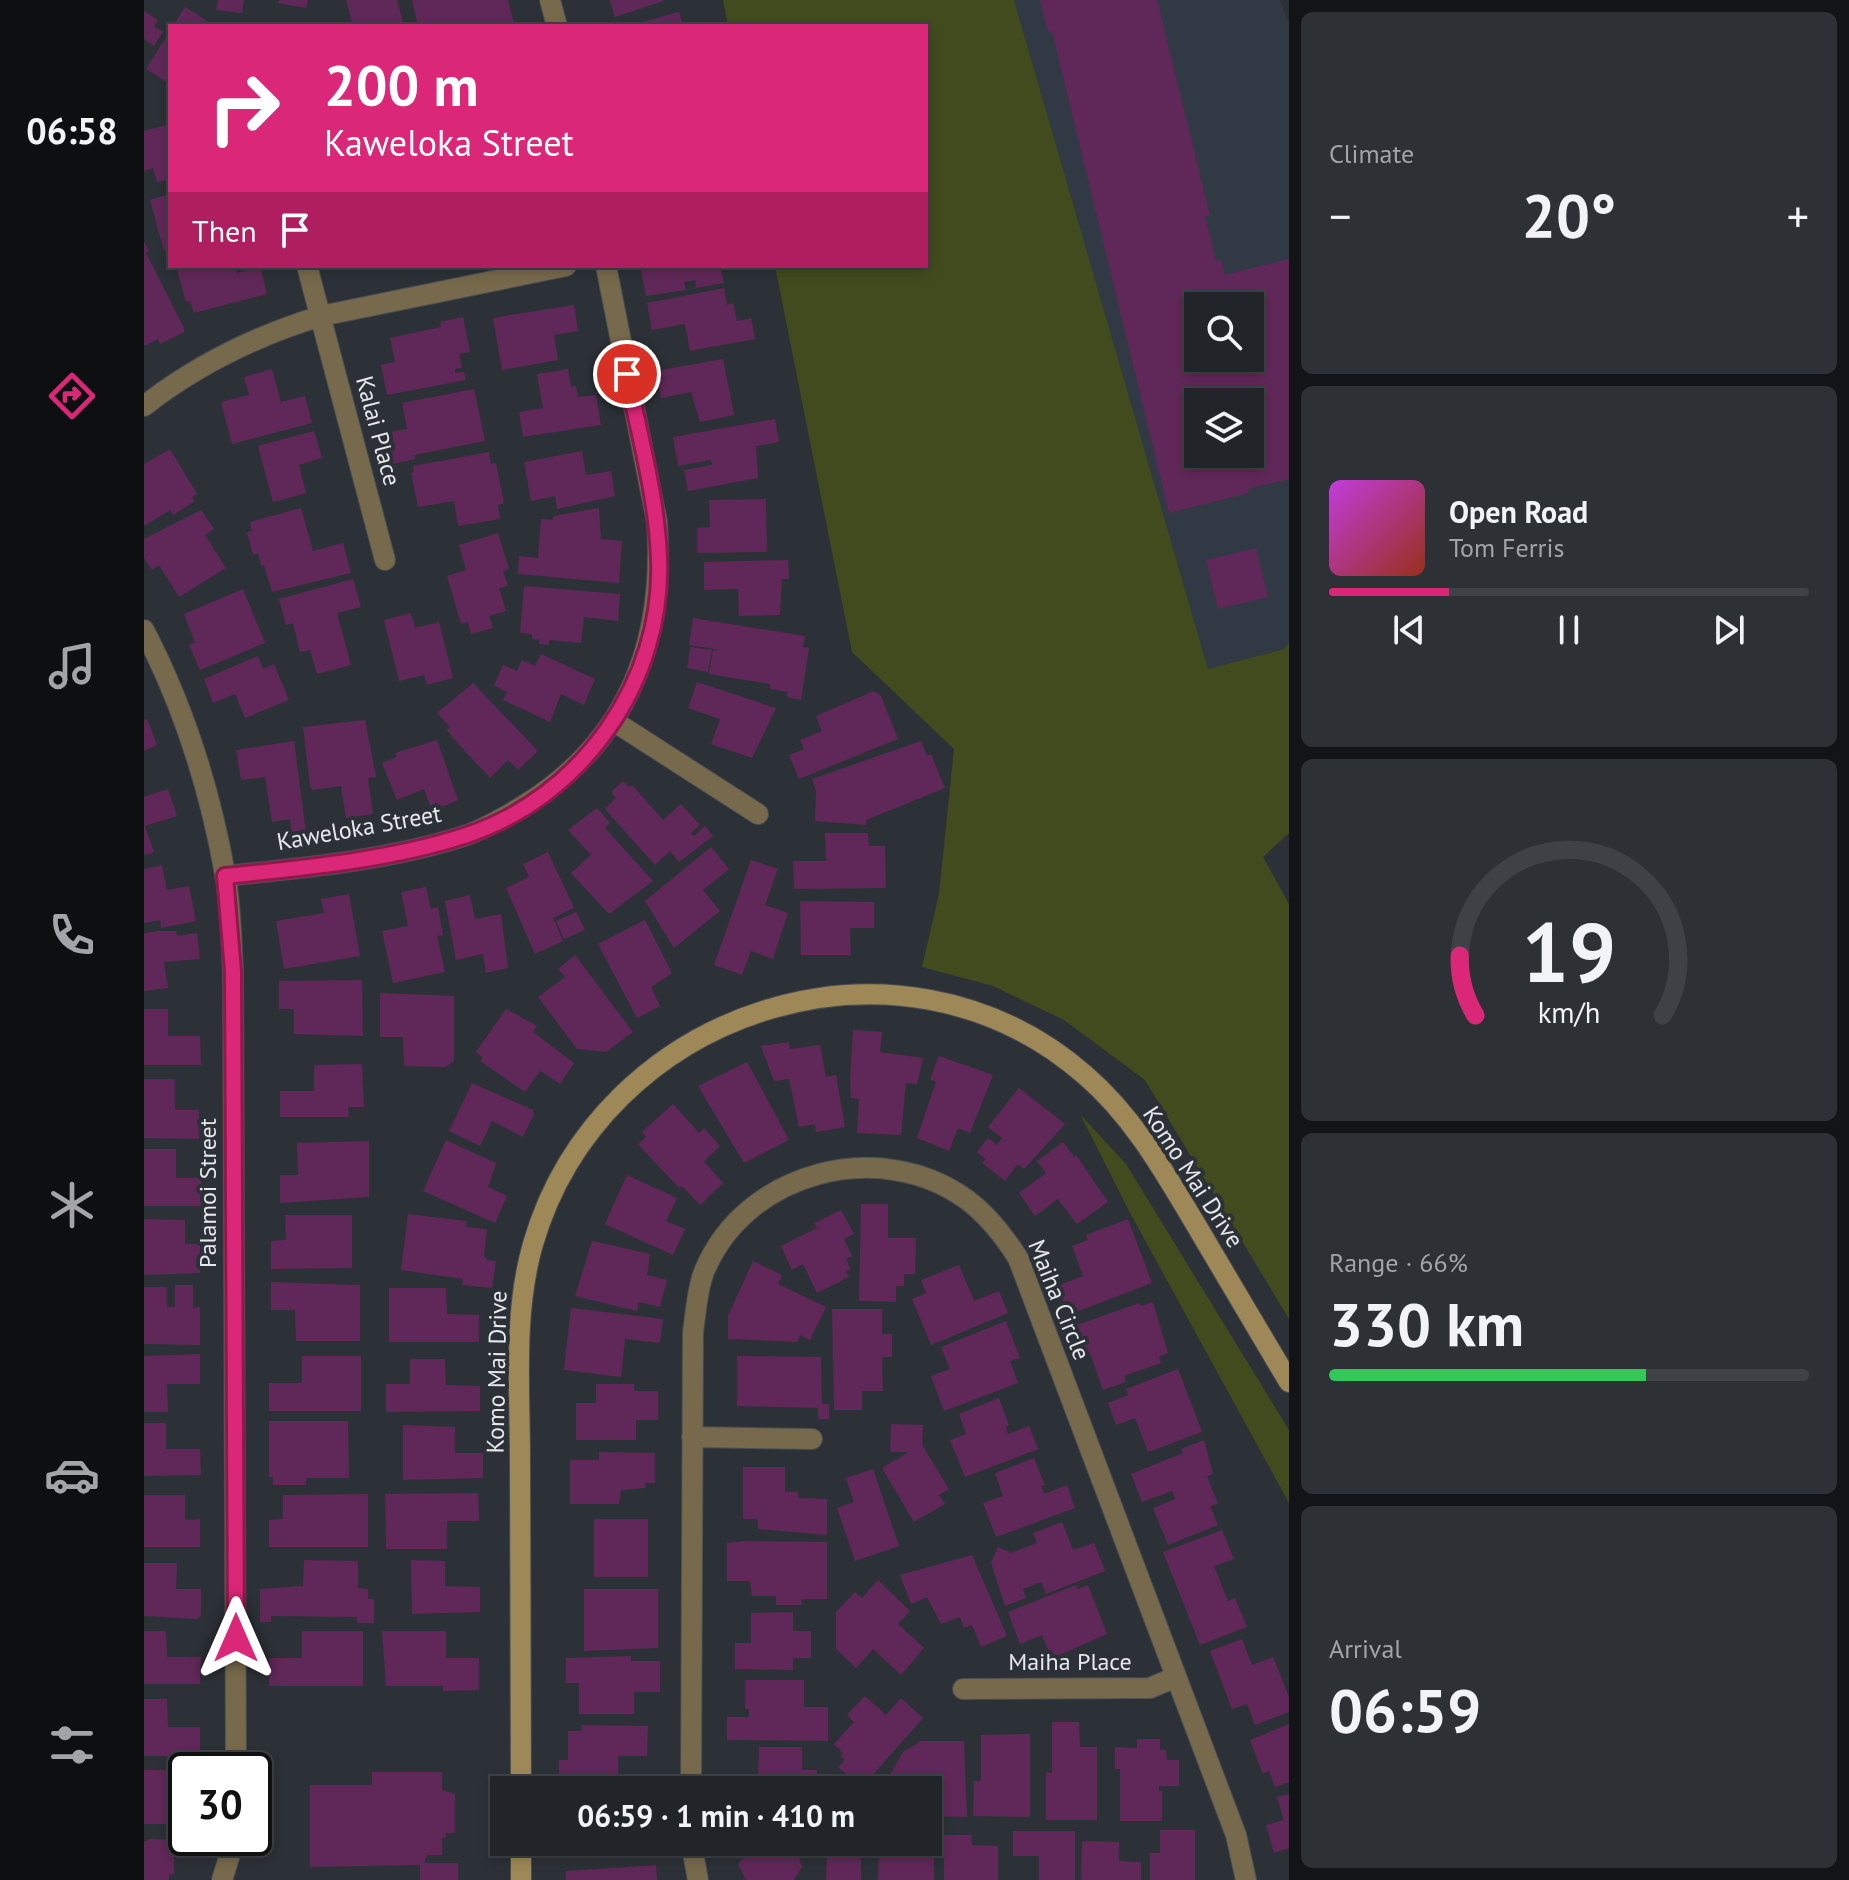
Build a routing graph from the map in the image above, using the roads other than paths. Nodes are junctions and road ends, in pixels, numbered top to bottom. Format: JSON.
{"nodes":[{"id":1,"x":550,"y":0,"type":"edge"},
{"id":2,"x":556,"y":24,"type":"edge"},
{"id":3,"x":308,"y":268,"type":"edge"},
{"id":4,"x":556,"y":268,"type":"edge"},
{"id":5,"x":606,"y":268,"type":"edge"},
{"id":6,"x":321,"y":316,"type":"junction"},
{"id":7,"x":144,"y":406,"type":"edge"},
{"id":8,"x":385,"y":560,"type":"dead end"},
{"id":9,"x":144,"y":630,"type":"edge"},
{"id":10,"x":615,"y":722,"type":"junction"},
{"id":11,"x":758,"y":814,"type":"dead end"},
{"id":12,"x":225,"y":876,"type":"junction"},
{"id":13,"x":1289,"y":1382,"type":"edge"},
{"id":14,"x":692,"y":1437,"type":"junction"},
{"id":15,"x":812,"y":1439,"type":"dead end"},
{"id":16,"x":1176,"y":1677,"type":"junction"},
{"id":17,"x":963,"y":1689,"type":"dead end"},
{"id":18,"x":236,"y":1752,"type":"edge"},
{"id":19,"x":521,"y":1776,"type":"edge"},
{"id":20,"x":691,"y":1776,"type":"edge"},
{"id":21,"x":229,"y":1856,"type":"edge"},
{"id":22,"x":521,"y":1856,"type":"edge"},
{"id":23,"x":694,"y":1856,"type":"edge"},
{"id":24,"x":222,"y":1880,"type":"edge"},
{"id":25,"x":521,"y":1880,"type":"edge"},
{"id":26,"x":698,"y":1880,"type":"edge"},
{"id":27,"x":1246,"y":1880,"type":"edge"}],
"edges":[{"from":1,"to":2,"type":"street"},
{"from":3,"to":6,"type":"street","name":"Kalai Place"},
{"from":4,"to":6,"type":"street"},
{"from":5,"to":10,"type":"street","name":"Kaweloka Street"},
{"from":6,"to":7,"type":"street"},
{"from":6,"to":8,"type":"street","name":"Kalai Place"},
{"from":9,"to":12,"type":"street","name":"Palamoi Street"},
{"from":10,"to":11,"type":"street"},
{"from":10,"to":12,"type":"street","name":"Kaweloka Street"},
{"from":12,"to":18,"type":"street","name":"Palamoi Street"},
{"from":13,"to":19,"type":"main road","name":"Komo Mai Drive"},
{"from":14,"to":15,"type":"street"},
{"from":14,"to":16,"type":"street","name":"Maiha Circle"},
{"from":14,"to":20,"type":"street","name":"Maiha Circle"},
{"from":16,"to":17,"type":"street","name":"Maiha Place"},
{"from":16,"to":27,"type":"street","name":"Maiha Circle"},
{"from":21,"to":24,"type":"street"},
{"from":22,"to":25,"type":"main road"},
{"from":23,"to":26,"type":"street"}]}
